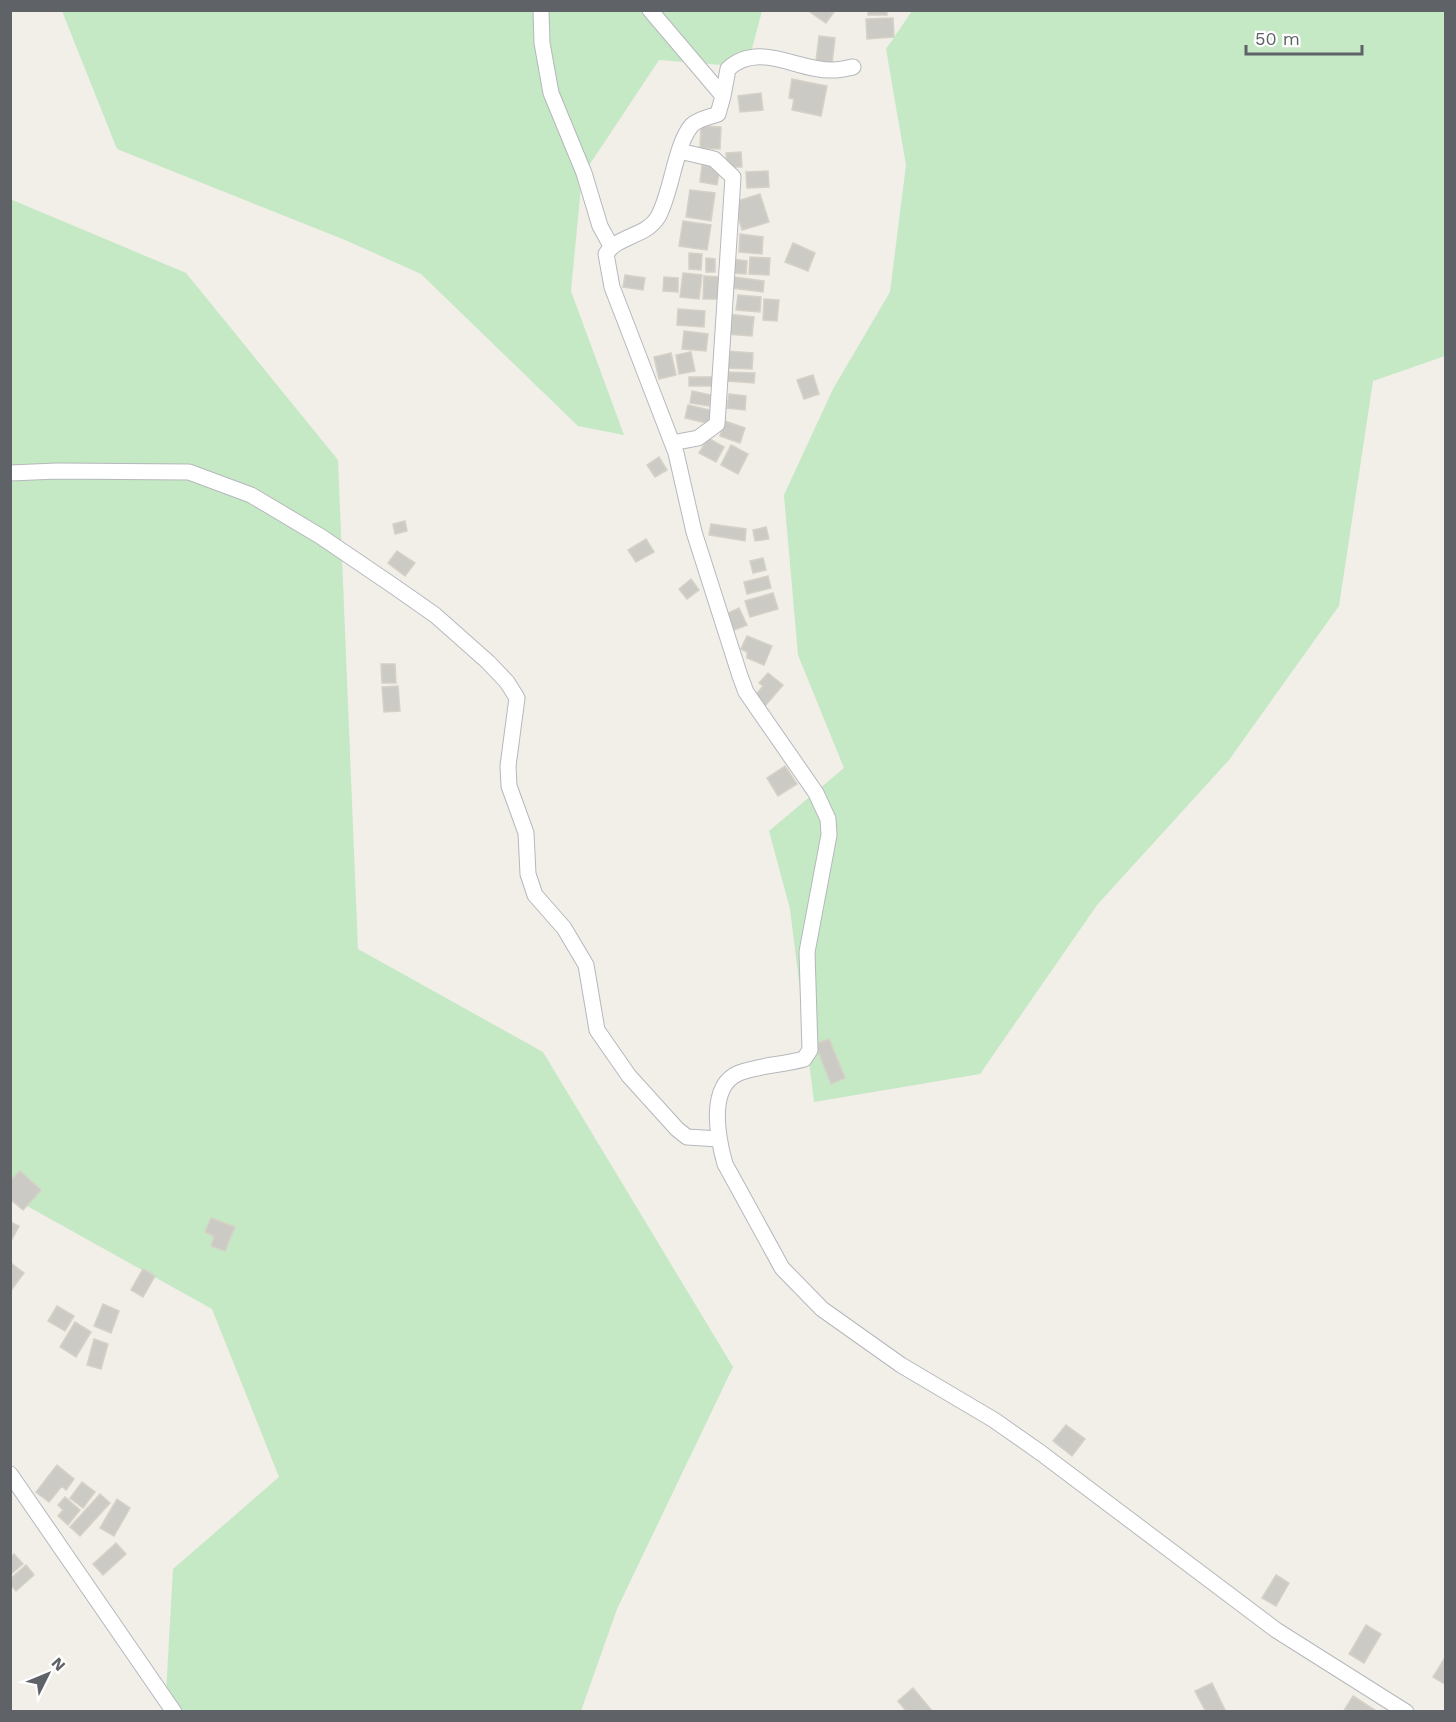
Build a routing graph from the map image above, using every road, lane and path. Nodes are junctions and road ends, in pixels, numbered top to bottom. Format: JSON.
{"nodes":[{"id":1,"x":542,"y":10,"type":"edge"},
{"id":2,"x":650,"y":10,"type":"edge"},
{"id":3,"x":853,"y":67,"type":"dead end"},
{"id":4,"x":723,"y":96,"type":"junction"},
{"id":5,"x":679,"y":151,"type":"junction"},
{"id":6,"x":611,"y":246,"type":"junction"},
{"id":7,"x":672,"y":443,"type":"junction"},
{"id":8,"x":10,"y":473,"type":"edge"},
{"id":9,"x":719,"y":1139,"type":"junction"},
{"id":10,"x":10,"y":1474,"type":"edge"},
{"id":11,"x":174,"y":1712,"type":"edge"},
{"id":12,"x":1406,"y":1712,"type":"edge"}],
"edges":[{"from":1,"to":6,"type":"street"},
{"from":2,"to":4,"type":"street"},
{"from":3,"to":4,"type":"street"},
{"from":4,"to":5,"type":"street"},
{"from":5,"to":6,"type":"street"},
{"from":5,"to":7,"type":"street"},
{"from":6,"to":7,"type":"street"},
{"from":7,"to":9,"type":"street"},
{"from":8,"to":9,"type":"street"},
{"from":9,"to":12,"type":"street"},
{"from":10,"to":11,"type":"street"}]}
